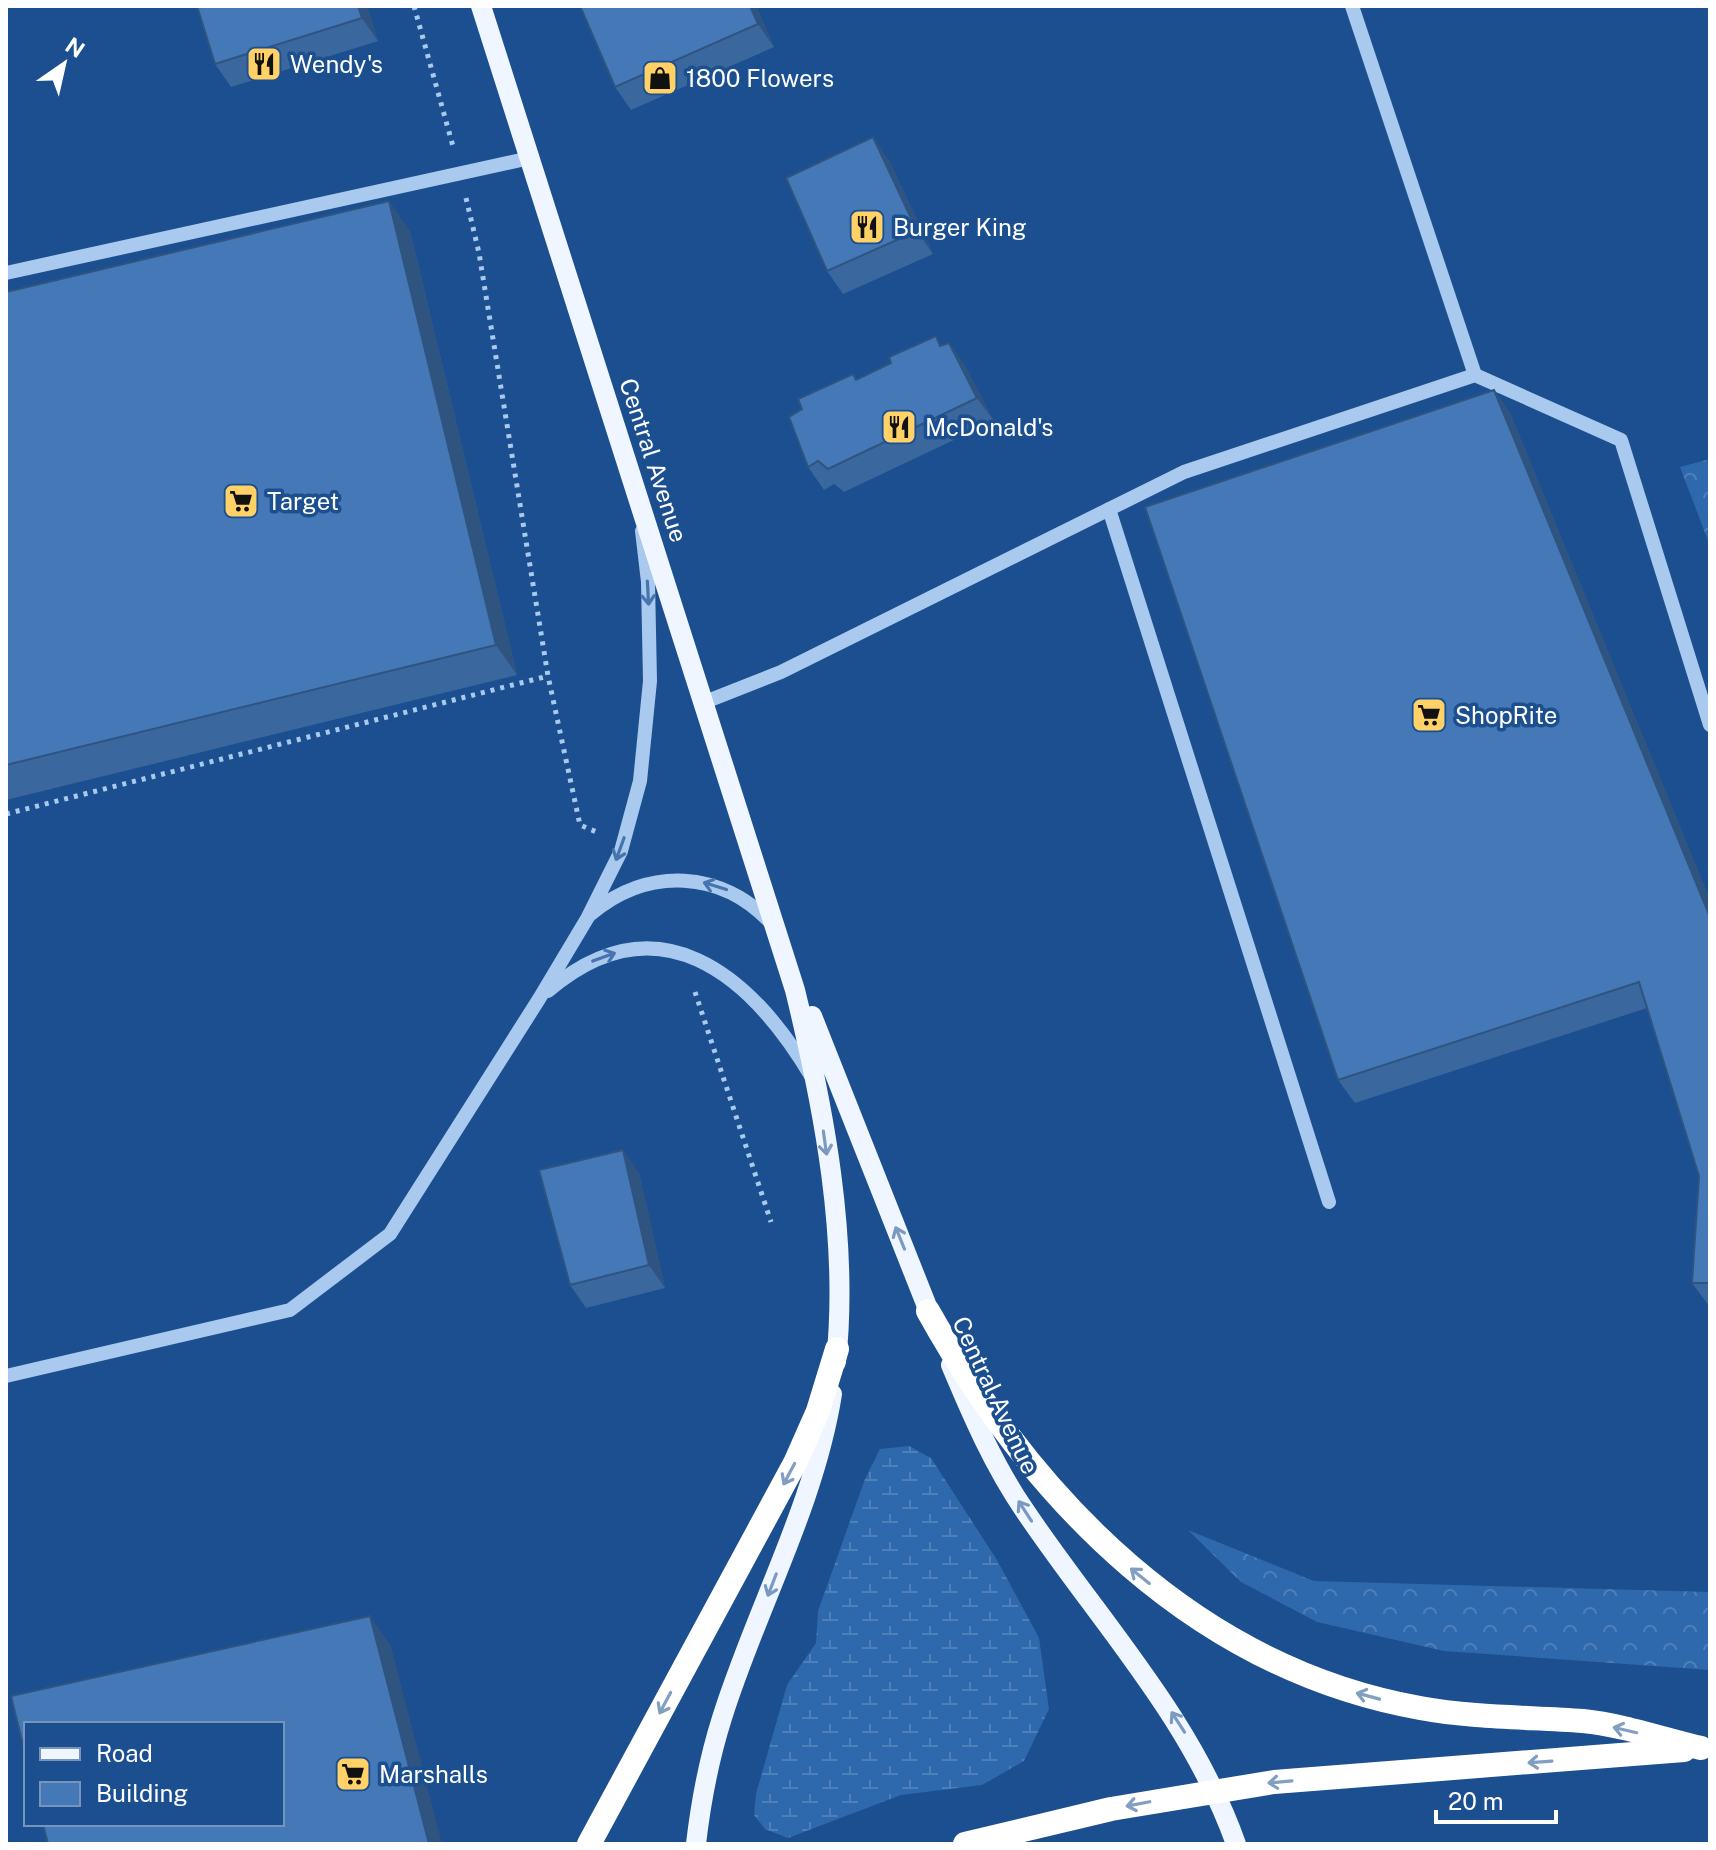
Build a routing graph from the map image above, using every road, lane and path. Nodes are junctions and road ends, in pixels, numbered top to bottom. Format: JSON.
{"nodes":[{"id":1,"x":414,"y":6,"type":"edge"},
{"id":2,"x":481,"y":6,"type":"edge"},
{"id":3,"x":1352,"y":6,"type":"edge"},
{"id":4,"x":530,"y":158,"type":"junction"},
{"id":5,"x":459,"y":173,"type":"junction"},
{"id":6,"x":6,"y":273,"type":"edge"},
{"id":7,"x":1475,"y":375,"type":"junction"},
{"id":8,"x":636,"y":488,"type":"junction"},
{"id":9,"x":1109,"y":509,"type":"junction"},
{"id":10,"x":705,"y":702,"type":"junction"},
{"id":11,"x":1710,"y":725,"type":"edge"},
{"id":12,"x":6,"y":814,"type":"edge"},
{"id":13,"x":588,"y":917,"type":"junction"},
{"id":14,"x":778,"y":930,"type":"junction"},
{"id":15,"x":539,"y":999,"type":"junction"},
{"id":16,"x":817,"y":1086,"type":"junction"},
{"id":17,"x":1329,"y":1202,"type":"dead end"},
{"id":18,"x":928,"y":1311,"type":"junction"},
{"id":19,"x":837,"y":1349,"type":"junction"},
{"id":20,"x":6,"y":1376,"type":"edge"},
{"id":21,"x":1706,"y":1747,"type":"edge"},
{"id":22,"x":1215,"y":1790,"type":"junction"},
{"id":23,"x":589,"y":1844,"type":"edge"},
{"id":24,"x":696,"y":1844,"type":"edge"},
{"id":25,"x":965,"y":1844,"type":"edge"},
{"id":26,"x":1236,"y":1844,"type":"edge"}],
"edges":[{"from":1,"to":5,"type":"path"},
{"from":2,"to":4,"type":"main road","name":"Central Avenue"},
{"from":3,"to":7,"type":"lane"},
{"from":4,"to":5,"type":"lane"},
{"from":4,"to":8,"type":"main road","name":"Central Avenue"},
{"from":5,"to":6,"type":"lane"},
{"from":5,"to":12,"type":"path"},
{"from":7,"to":9,"type":"lane"},
{"from":7,"to":11,"type":"lane"},
{"from":8,"to":10,"type":"main road","name":"Central Avenue"},
{"from":8,"to":13,"type":"lane","one_way":true},
{"from":9,"to":10,"type":"lane"},
{"from":9,"to":17,"type":"lane"},
{"from":10,"to":14,"type":"main road","name":"Central Avenue"},
{"from":14,"to":13,"type":"lane","one_way":true},
{"from":13,"to":15,"type":"lane"},
{"from":14,"to":16,"type":"main road","name":"Central Avenue"},
{"from":18,"to":14,"type":"main road","name":"Central Avenue","one_way":true},
{"from":15,"to":16,"type":"lane","one_way":true},
{"from":15,"to":20,"type":"lane"},
{"from":16,"to":19,"type":"main road","name":"Central Avenue","one_way":true},
{"from":21,"to":18,"type":"highway","one_way":true},
{"from":22,"to":18,"type":"main road","name":"Central Avenue","one_way":true},
{"from":19,"to":23,"type":"highway","one_way":true},
{"from":19,"to":24,"type":"main road","name":"Central Avenue","one_way":true},
{"from":21,"to":22,"type":"highway","one_way":true},
{"from":22,"to":25,"type":"highway","one_way":true},
{"from":22,"to":26,"type":"main road","name":"Central Avenue"}]}
